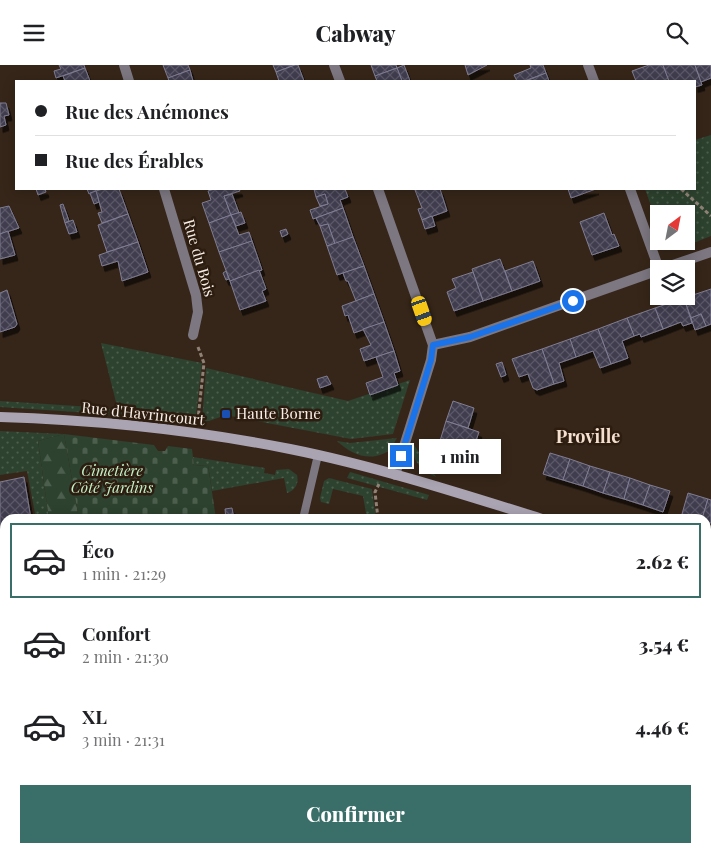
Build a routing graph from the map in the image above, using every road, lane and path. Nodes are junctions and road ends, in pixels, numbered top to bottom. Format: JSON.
{"nodes":[{"id":1,"x":124,"y":65,"type":"edge"},
{"id":2,"x":334,"y":65,"type":"edge"},
{"id":3,"x":588,"y":65,"type":"edge"},
{"id":4,"x":130,"y":80,"type":"edge"},
{"id":5,"x":340,"y":80,"type":"edge"},
{"id":6,"x":594,"y":80,"type":"edge"},
{"id":7,"x":164,"y":190,"type":"edge"},
{"id":8,"x":378,"y":190,"type":"edge"},
{"id":9,"x":630,"y":190,"type":"edge"},
{"id":10,"x":681,"y":190,"type":"edge"},
{"id":11,"x":711,"y":216,"type":"edge"},
{"id":12,"x":711,"y":252,"type":"edge"},
{"id":13,"x":657,"y":260,"type":"edge"},
{"id":14,"x":687,"y":260,"type":"edge"},
{"id":15,"x":650,"y":273,"type":"edge"},
{"id":16,"x":193,"y":335,"type":"joint"},
{"id":17,"x":433,"y":345,"type":"junction"},
{"id":18,"x":0,"y":417,"type":"edge"},
{"id":19,"x":194,"y":434,"type":"junction"},
{"id":20,"x":318,"y":455,"type":"junction"},
{"id":21,"x":384,"y":472,"type":"junction"},
{"id":22,"x":395,"y":475,"type":"junction"},
{"id":23,"x":304,"y":514,"type":"edge"},
{"id":24,"x":377,"y":514,"type":"edge"},
{"id":25,"x":525,"y":514,"type":"edge"}],
"edges":[{"from":1,"to":4,"type":"street"},
{"from":2,"to":5,"type":"street"},
{"from":3,"to":6,"type":"street"},
{"from":7,"to":16,"type":"street","name":"Rue du Bois"},
{"from":8,"to":17,"type":"street"},
{"from":9,"to":13,"type":"street"},
{"from":10,"to":11,"type":"path"},
{"from":12,"to":14,"type":"street"},
{"from":15,"to":17,"type":"street"},
{"from":16,"to":19,"type":"path"},
{"from":17,"to":22,"type":"street"},
{"from":18,"to":19,"type":"street","name":"Rue d'Havrincourt"},
{"from":19,"to":20,"type":"street","name":"Rue d'Havrincourt"},
{"from":20,"to":21,"type":"street","name":"Rue d'Havrincourt"},
{"from":20,"to":23,"type":"lane"},
{"from":21,"to":22,"type":"street","name":"Rue d'Havrincourt"},
{"from":21,"to":24,"type":"path"},
{"from":22,"to":25,"type":"street","name":"Rue d'Havrincourt"}]}
